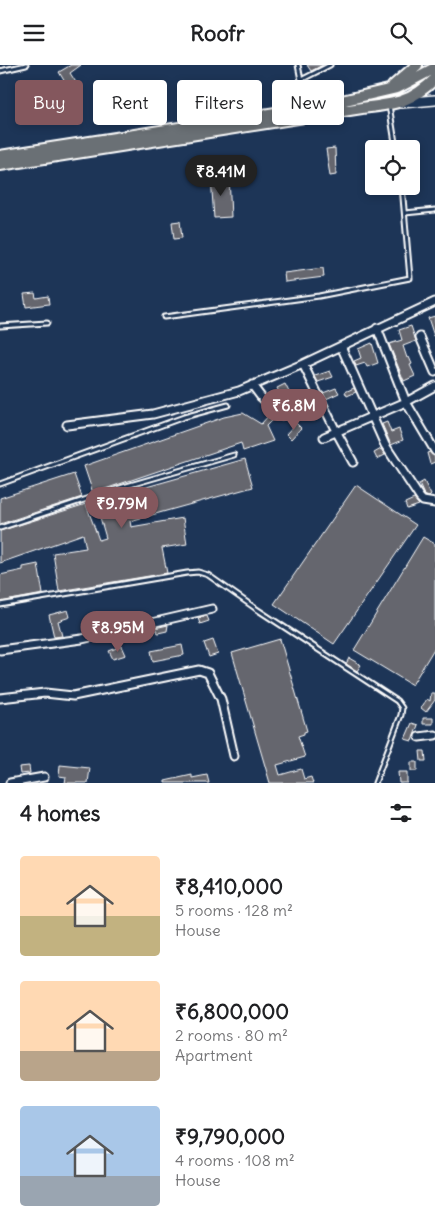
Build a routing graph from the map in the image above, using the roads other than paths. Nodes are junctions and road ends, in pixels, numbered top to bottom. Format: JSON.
{"nodes":[{"id":1,"x":26,"y":65,"type":"edge"},
{"id":2,"x":298,"y":65,"type":"edge"},
{"id":3,"x":330,"y":65,"type":"edge"},
{"id":4,"x":416,"y":65,"type":"edge"},
{"id":5,"x":435,"y":69,"type":"edge"},
{"id":6,"x":0,"y":71,"type":"edge"},
{"id":7,"x":435,"y":79,"type":"edge"},
{"id":8,"x":301,"y":80,"type":"joint"},
{"id":9,"x":383,"y":91,"type":"junction"},
{"id":10,"x":344,"y":100,"type":"edge"},
{"id":11,"x":435,"y":100,"type":"edge"},
{"id":12,"x":393,"y":104,"type":"junction"},
{"id":13,"x":272,"y":113,"type":"edge"},
{"id":14,"x":395,"y":140,"type":"edge"},
{"id":15,"x":0,"y":155,"type":"edge"},
{"id":16,"x":0,"y":165,"type":"edge"},
{"id":17,"x":403,"y":195,"type":"edge"},
{"id":18,"x":435,"y":210,"type":"edge"},
{"id":19,"x":405,"y":213,"type":"junction"},
{"id":20,"x":435,"y":302,"type":"edge"},
{"id":21,"x":164,"y":317,"type":"dead end"},
{"id":22,"x":48,"y":323,"type":"dead end"},
{"id":23,"x":0,"y":327,"type":"edge"},
{"id":24,"x":377,"y":328,"type":"junction"},
{"id":25,"x":420,"y":337,"type":"dead end"},
{"id":26,"x":341,"y":345,"type":"junction"},
{"id":27,"x":303,"y":363,"type":"junction"},
{"id":28,"x":435,"y":373,"type":"edge"},
{"id":29,"x":252,"y":385,"type":"junction"},
{"id":30,"x":435,"y":386,"type":"edge"},
{"id":31,"x":406,"y":402,"type":"junction"},
{"id":32,"x":228,"y":405,"type":"dead end"},
{"id":33,"x":281,"y":415,"type":"dead end"},
{"id":34,"x":372,"y":418,"type":"junction"},
{"id":35,"x":67,"y":425,"type":"dead end"},
{"id":36,"x":336,"y":431,"type":"junction"},
{"id":37,"x":324,"y":437,"type":"dead end"},
{"id":38,"x":435,"y":451,"type":"edge"},
{"id":39,"x":234,"y":455,"type":"dead end"},
{"id":40,"x":353,"y":462,"type":"dead end"},
{"id":41,"x":0,"y":483,"type":"edge"},
{"id":42,"x":435,"y":503,"type":"edge"},
{"id":43,"x":0,"y":528,"type":"edge"},
{"id":44,"x":0,"y":605,"type":"edge"},
{"id":45,"x":212,"y":609,"type":"dead end"},
{"id":46,"x":0,"y":650,"type":"edge"},
{"id":47,"x":0,"y":698,"type":"edge"},
{"id":48,"x":435,"y":735,"type":"edge"},
{"id":49,"x":419,"y":737,"type":"dead end"},
{"id":50,"x":234,"y":756,"type":"dead end"},
{"id":51,"x":44,"y":777,"type":"dead end"},
{"id":52,"x":10,"y":783,"type":"edge"},
{"id":53,"x":375,"y":783,"type":"edge"}],
"edges":[{"from":1,"to":6,"type":"lane"},
{"from":2,"to":8,"type":"lane"},
{"from":3,"to":8,"type":"lane"},
{"from":4,"to":9,"type":"main road"},
{"from":5,"to":9,"type":"main road"},
{"from":7,"to":12,"type":"main road"},
{"from":9,"to":10,"type":"main road"},
{"from":11,"to":12,"type":"street"},
{"from":12,"to":14,"type":"lane"},
{"from":12,"to":16,"type":"main road"},
{"from":13,"to":15,"type":"main road"},
{"from":17,"to":19,"type":"lane"},
{"from":18,"to":19,"type":"lane"},
{"from":19,"to":21,"type":"lane"},
{"from":20,"to":24,"type":"street"},
{"from":22,"to":23,"type":"lane"},
{"from":24,"to":26,"type":"street"},
{"from":24,"to":31,"type":"street"},
{"from":25,"to":28,"type":"street"},
{"from":26,"to":27,"type":"street"},
{"from":26,"to":34,"type":"street"},
{"from":27,"to":29,"type":"street"},
{"from":27,"to":36,"type":"street"},
{"from":29,"to":33,"type":"street"},
{"from":29,"to":35,"type":"street"},
{"from":30,"to":31,"type":"street"},
{"from":31,"to":34,"type":"street"},
{"from":31,"to":38,"type":"street"},
{"from":32,"to":41,"type":"lane"},
{"from":34,"to":36,"type":"street"},
{"from":34,"to":42,"type":"street"},
{"from":36,"to":37,"type":"street"},
{"from":36,"to":40,"type":"street"},
{"from":39,"to":43,"type":"lane"},
{"from":44,"to":53,"type":"lane"},
{"from":45,"to":46,"type":"street"},
{"from":47,"to":50,"type":"street"},
{"from":48,"to":49,"type":"street"},
{"from":51,"to":52,"type":"street"}]}
